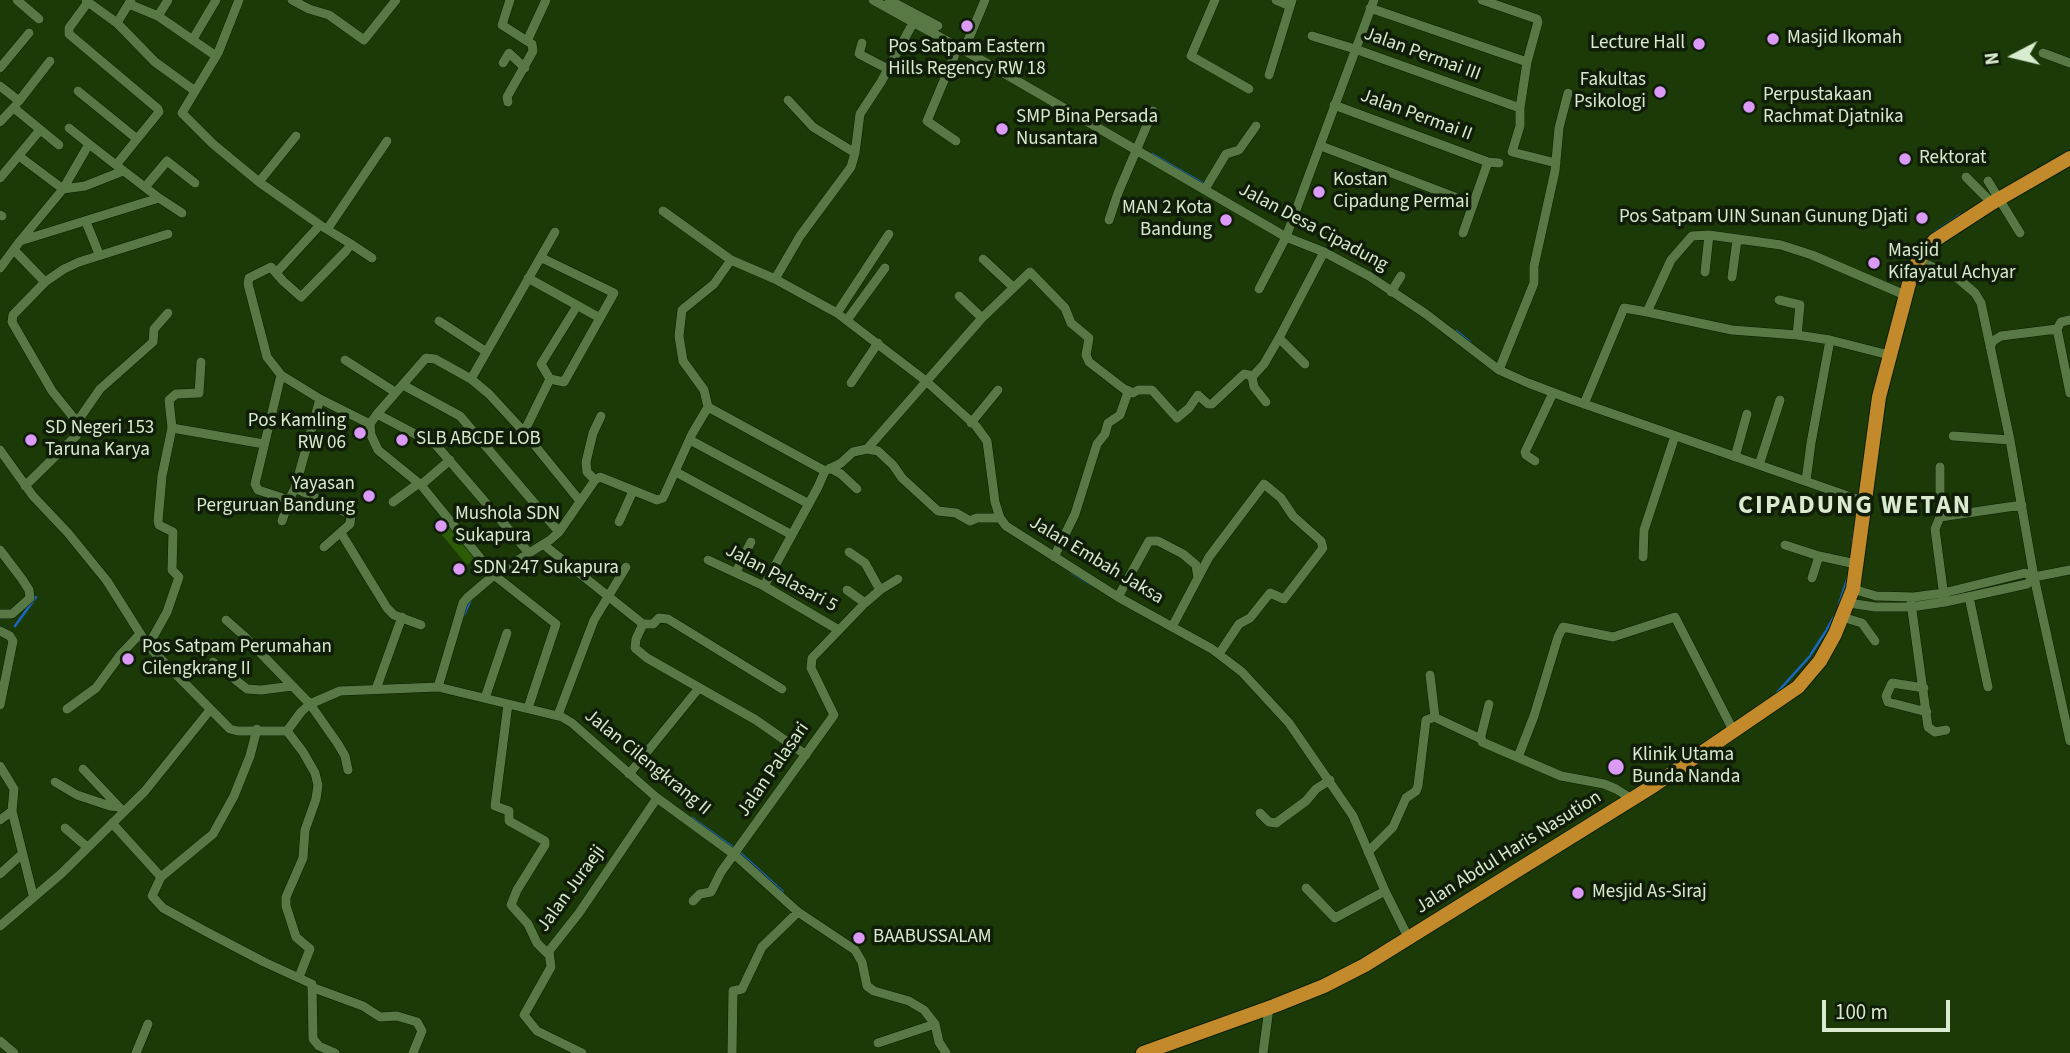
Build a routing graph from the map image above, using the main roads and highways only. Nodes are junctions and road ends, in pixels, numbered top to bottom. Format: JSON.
{"nodes":[{"id":1,"x":2070,"y":158,"type":"edge"},
{"id":2,"x":1143,"y":1053,"type":"edge"}],
"edges":[{"from":1,"to":2,"type":"highway","name":"Jalan Abdul Haris Nasution"}]}
